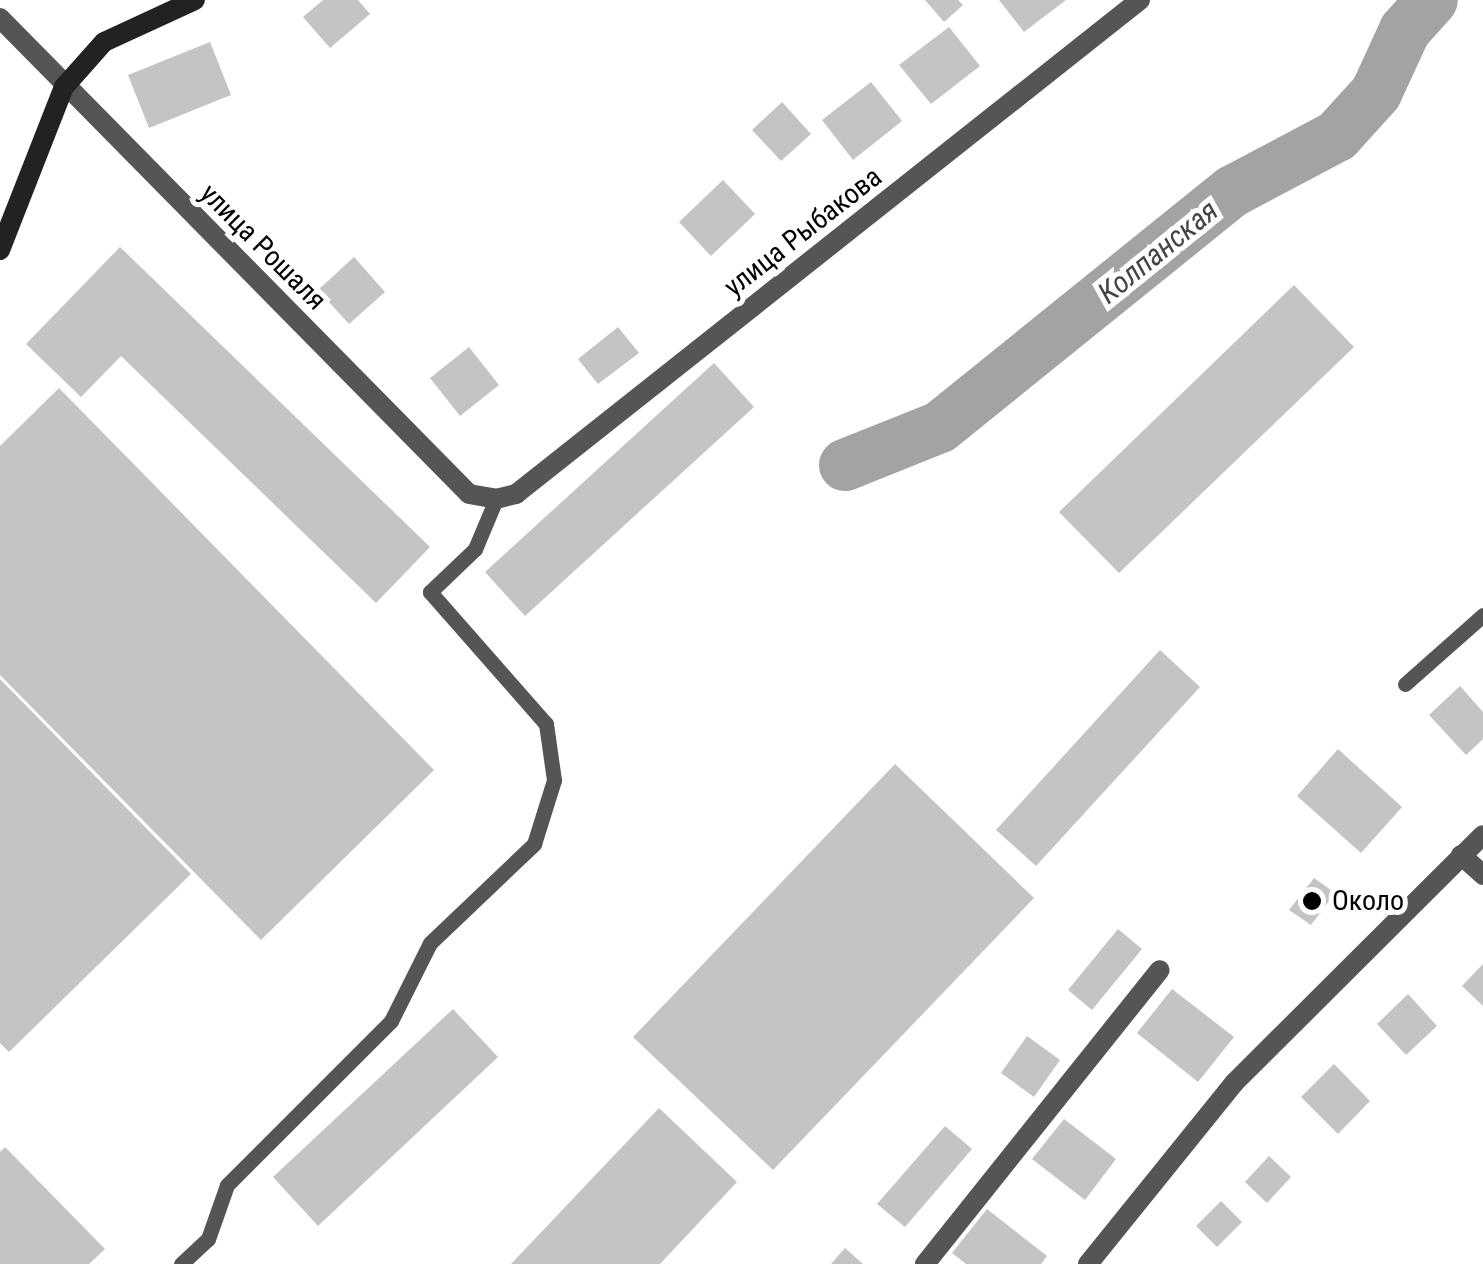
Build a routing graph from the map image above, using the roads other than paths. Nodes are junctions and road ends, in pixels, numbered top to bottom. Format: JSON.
{"nodes":[{"id":1,"x":195,"y":0,"type":"edge"},
{"id":2,"x":1140,"y":0,"type":"edge"},
{"id":3,"x":0,"y":18,"type":"edge"},
{"id":4,"x":64,"y":87,"type":"junction"},
{"id":5,"x":0,"y":250,"type":"edge"},
{"id":6,"x":496,"y":500,"type":"junction"},
{"id":7,"x":1483,"y":616,"type":"edge"},
{"id":8,"x":1406,"y":684,"type":"dead end"},
{"id":9,"x":1483,"y":835,"type":"edge"},
{"id":10,"x":1461,"y":855,"type":"junction"},
{"id":11,"x":1483,"y":874,"type":"edge"},
{"id":12,"x":1160,"y":970,"type":"dead end"},
{"id":13,"x":181,"y":1264,"type":"edge"},
{"id":14,"x":925,"y":1264,"type":"edge"},
{"id":15,"x":1088,"y":1264,"type":"edge"}],
"edges":[{"from":1,"to":4,"type":"main road"},
{"from":2,"to":6,"type":"street","name":"улица Рыбакова"},
{"from":3,"to":4,"type":"street","name":"улица Рошаля"},
{"from":4,"to":5,"type":"main road"},
{"from":4,"to":6,"type":"street","name":"улица Рошаля"},
{"from":6,"to":13,"type":"lane"},
{"from":7,"to":8,"type":"lane"},
{"from":9,"to":10,"type":"street"},
{"from":10,"to":11,"type":"street"},
{"from":10,"to":15,"type":"street"},
{"from":12,"to":14,"type":"street"}]}
